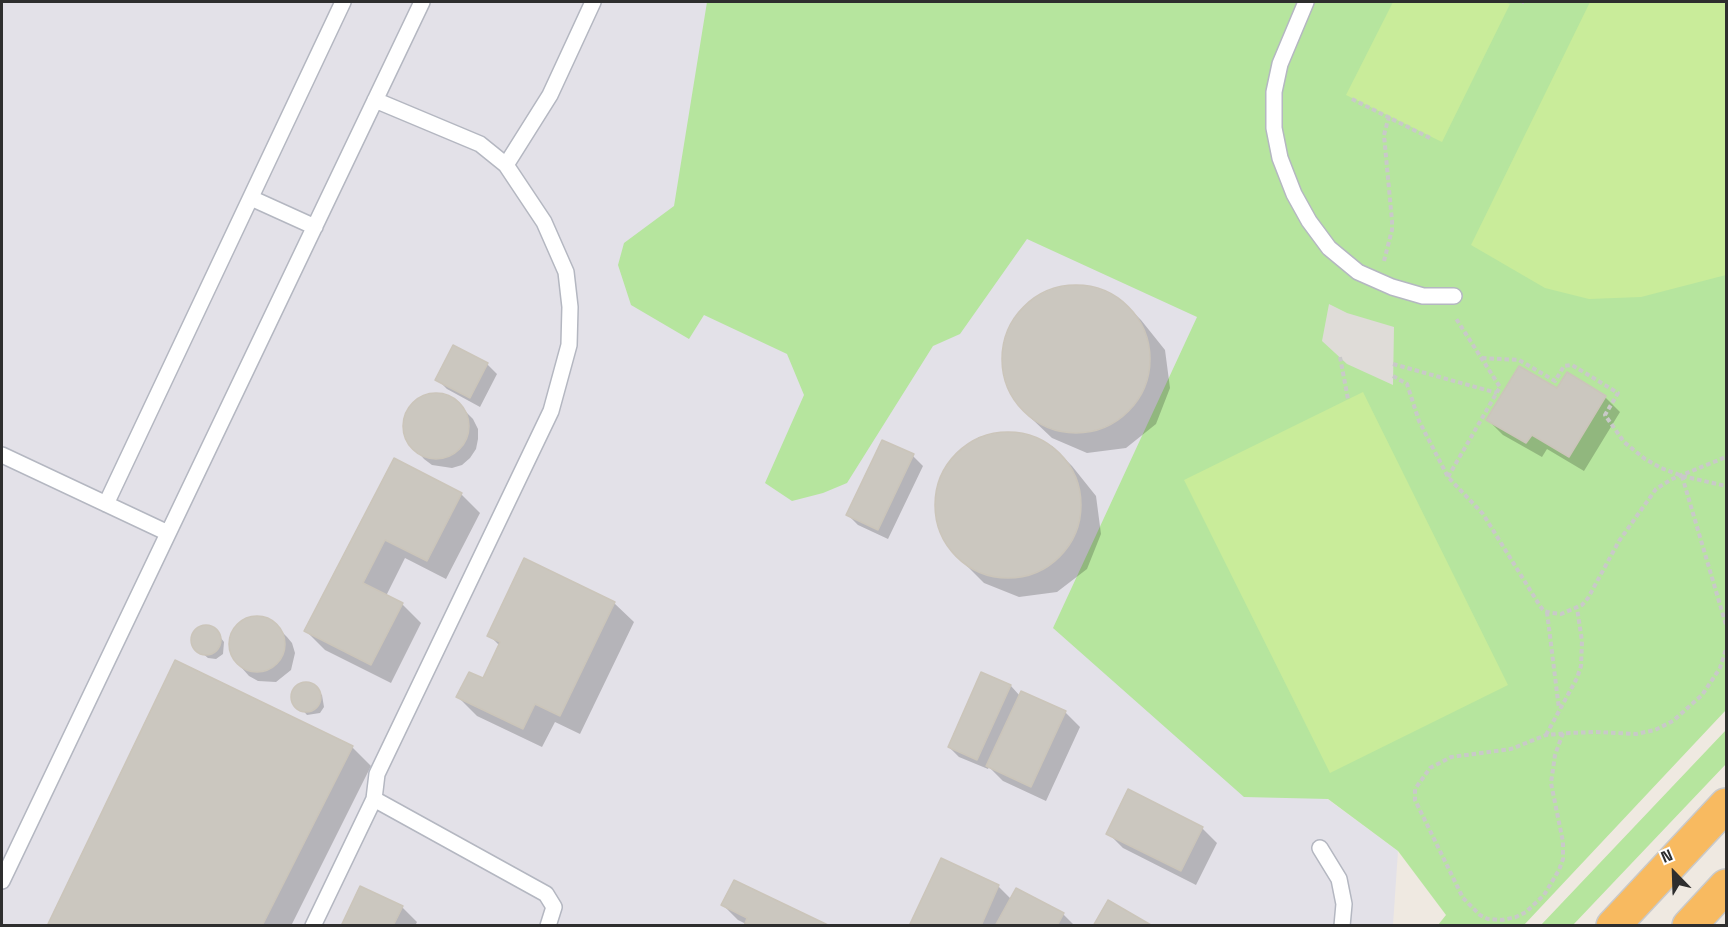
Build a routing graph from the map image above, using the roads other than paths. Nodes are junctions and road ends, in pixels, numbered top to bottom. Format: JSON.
{"nodes":[{"id":1,"x":343,"y":2,"type":"edge"},
{"id":2,"x":422,"y":2,"type":"edge"},
{"id":3,"x":593,"y":2,"type":"edge"},
{"id":4,"x":1306,"y":2,"type":"edge"},
{"id":5,"x":375,"y":100,"type":"junction"},
{"id":6,"x":506,"y":165,"type":"junction"},
{"id":7,"x":251,"y":198,"type":"junction"},
{"id":8,"x":315,"y":227,"type":"junction"},
{"id":9,"x":1448,"y":296,"type":"road end"},
{"id":10,"x":2,"y":455,"type":"edge"},
{"id":11,"x":106,"y":504,"type":"junction"},
{"id":12,"x":168,"y":533,"type":"junction"},
{"id":13,"x":374,"y":800,"type":"junction"},
{"id":14,"x":1726,"y":805,"type":"edge"},
{"id":15,"x":1320,"y":848,"type":"dead end"},
{"id":16,"x":2,"y":881,"type":"edge"},
{"id":17,"x":1726,"y":886,"type":"edge"},
{"id":18,"x":313,"y":926,"type":"edge"},
{"id":19,"x":548,"y":926,"type":"edge"},
{"id":20,"x":1342,"y":926,"type":"edge"},
{"id":21,"x":1613,"y":926,"type":"edge"},
{"id":22,"x":1689,"y":926,"type":"edge"}],
"edges":[{"from":1,"to":7,"type":"lane"},
{"from":2,"to":5,"type":"lane"},
{"from":3,"to":6,"type":"lane"},
{"from":4,"to":9,"type":"lane"},
{"from":5,"to":6,"type":"lane"},
{"from":5,"to":8,"type":"lane"},
{"from":6,"to":13,"type":"lane"},
{"from":7,"to":8,"type":"lane"},
{"from":7,"to":11,"type":"lane"},
{"from":8,"to":12,"type":"lane"},
{"from":10,"to":11,"type":"lane"},
{"from":11,"to":12,"type":"lane"},
{"from":12,"to":16,"type":"lane"},
{"from":13,"to":18,"type":"lane"},
{"from":13,"to":19,"type":"lane"},
{"from":14,"to":21,"type":"highway"},
{"from":15,"to":20,"type":"lane"},
{"from":17,"to":22,"type":"highway"}]}
